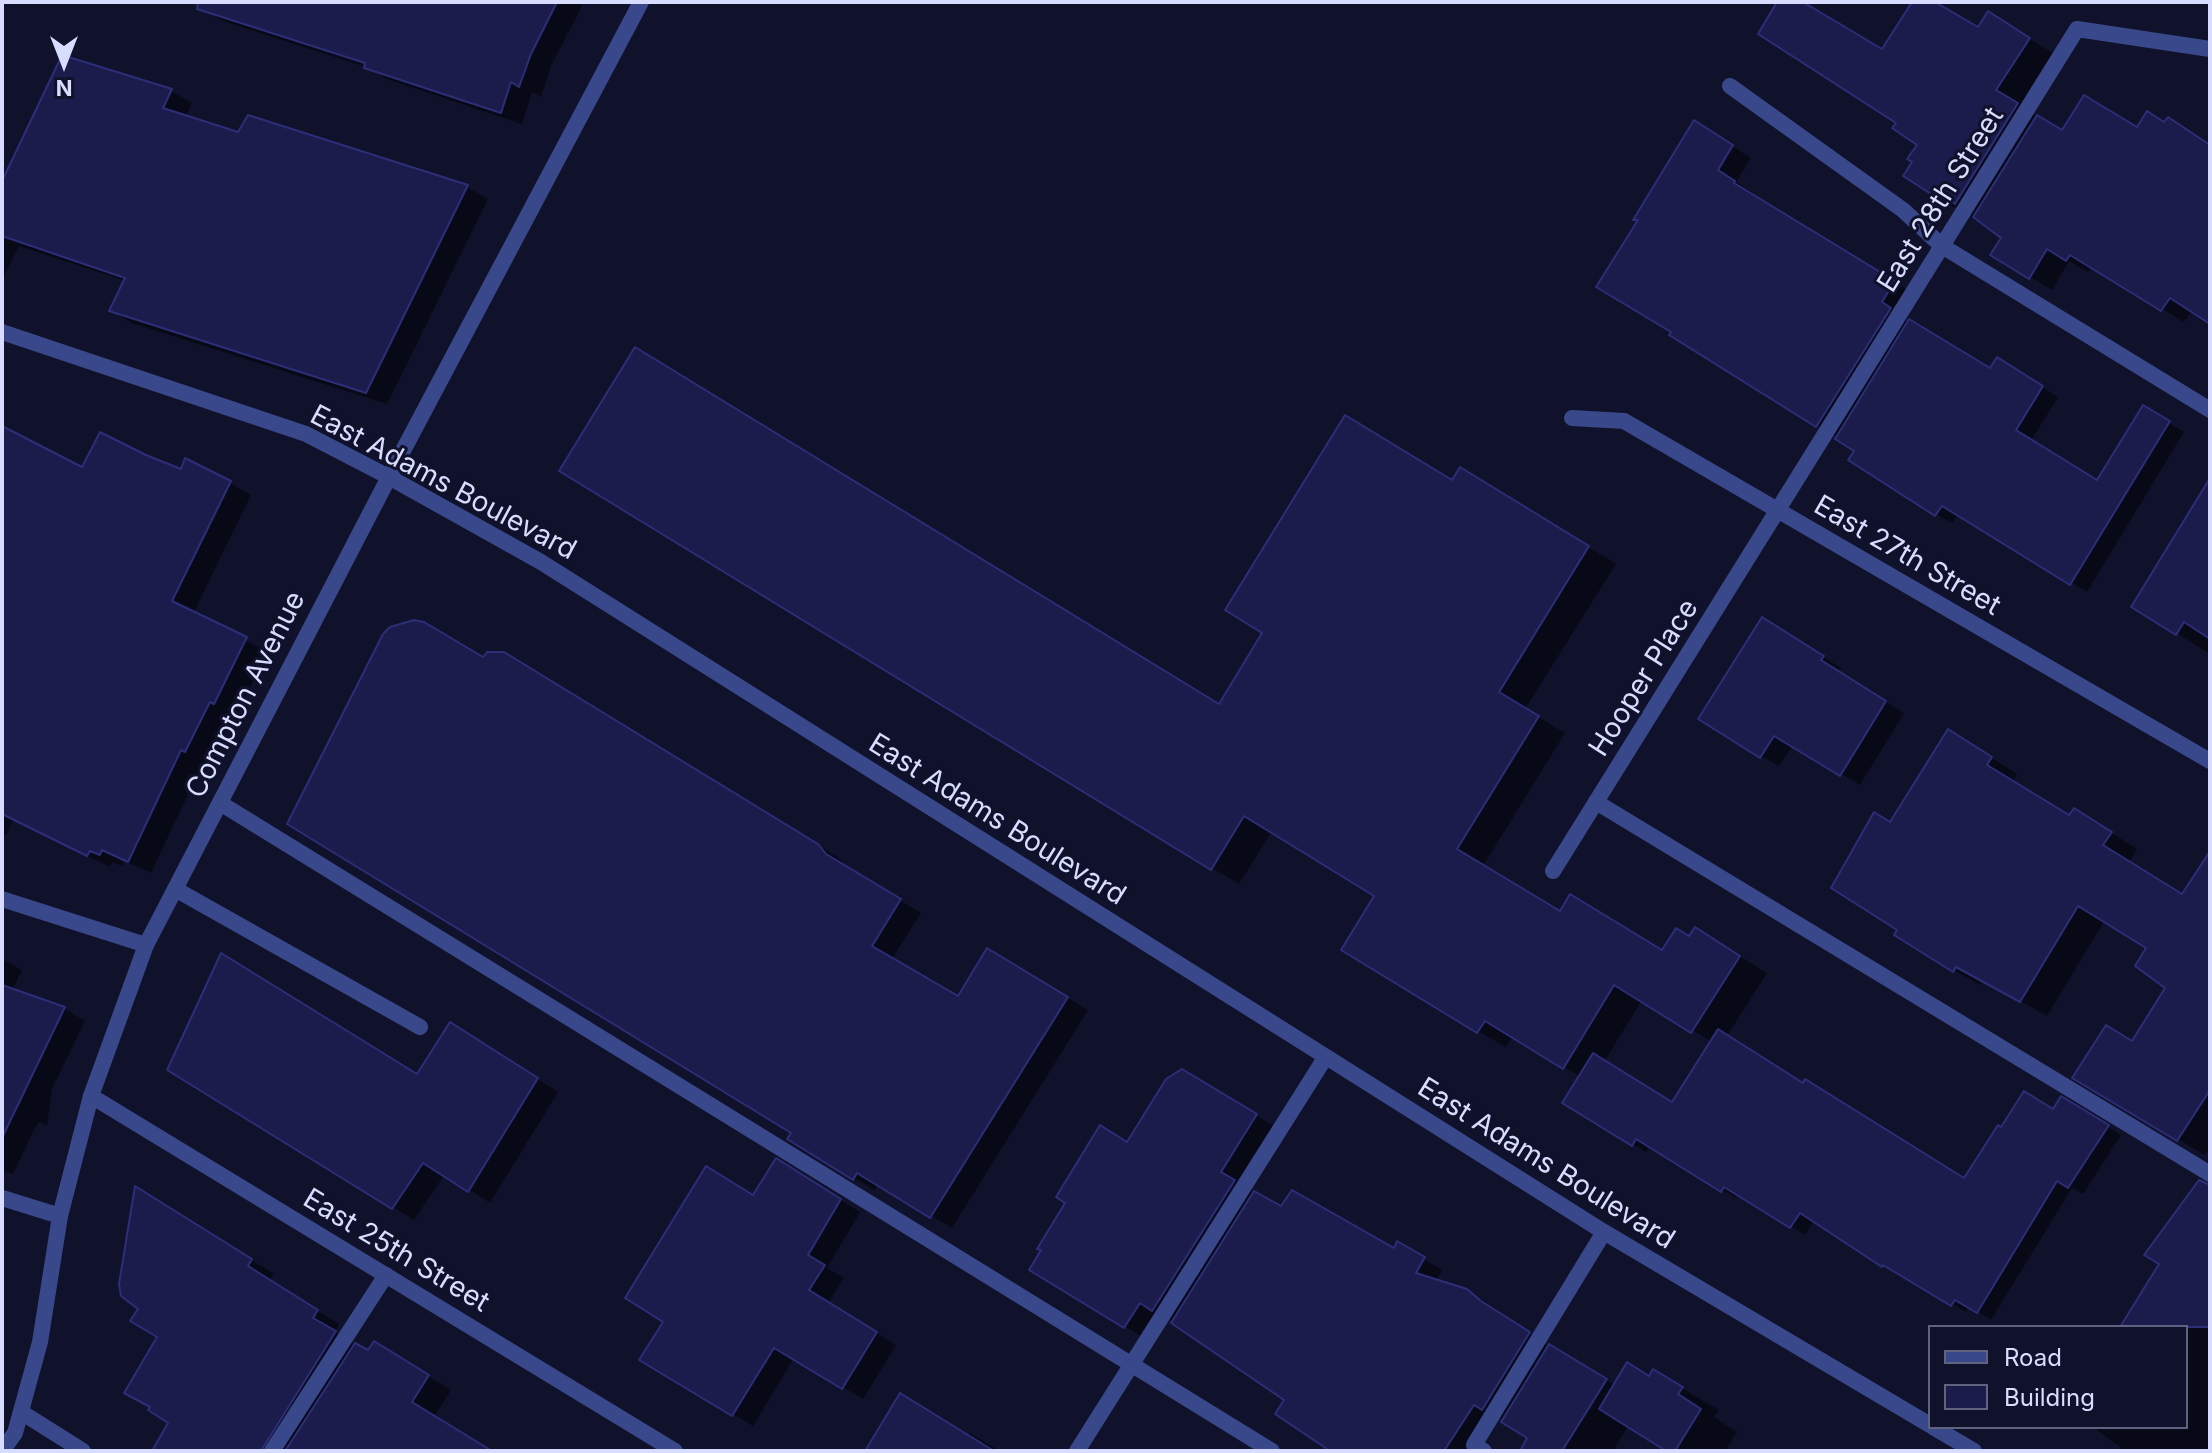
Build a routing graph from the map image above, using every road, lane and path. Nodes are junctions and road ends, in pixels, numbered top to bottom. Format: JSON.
{"nodes":[{"id":1,"x":641,"y":2,"type":"edge"},
{"id":2,"x":2210,"y":49,"type":"edge"},
{"id":3,"x":1730,"y":86,"type":"dead end"},
{"id":4,"x":1942,"y":246,"type":"junction"},
{"id":5,"x":2,"y":332,"type":"edge"},
{"id":6,"x":2210,"y":410,"type":"edge"},
{"id":7,"x":1572,"y":418,"type":"dead end"},
{"id":8,"x":389,"y":477,"type":"junction"},
{"id":9,"x":1778,"y":512,"type":"junction"},
{"id":10,"x":2210,"y":761,"type":"edge"},
{"id":11,"x":1596,"y":802,"type":"junction"},
{"id":12,"x":220,"y":803,"type":"junction"},
{"id":13,"x":1553,"y":871,"type":"dead end"},
{"id":14,"x":175,"y":889,"type":"junction"},
{"id":15,"x":2,"y":899,"type":"edge"},
{"id":16,"x":146,"y":945,"type":"junction"},
{"id":17,"x":420,"y":1027,"type":"dead end"},
{"id":18,"x":1325,"y":1058,"type":"junction"},
{"id":19,"x":91,"y":1096,"type":"junction"},
{"id":20,"x":2210,"y":1174,"type":"edge"},
{"id":21,"x":2,"y":1198,"type":"edge"},
{"id":22,"x":60,"y":1216,"type":"junction"},
{"id":23,"x":1604,"y":1232,"type":"junction"},
{"id":24,"x":386,"y":1275,"type":"junction"},
{"id":25,"x":1131,"y":1365,"type":"junction"},
{"id":26,"x":21,"y":1412,"type":"junction"},
{"id":27,"x":1928,"y":1424,"type":"edge"},
{"id":28,"x":1937,"y":1429,"type":"edge"},
{"id":29,"x":2,"y":1451,"type":"edge"},
{"id":30,"x":83,"y":1451,"type":"edge"},
{"id":31,"x":272,"y":1451,"type":"edge"},
{"id":32,"x":675,"y":1451,"type":"edge"},
{"id":33,"x":1077,"y":1451,"type":"edge"},
{"id":34,"x":1272,"y":1451,"type":"edge"},
{"id":35,"x":1484,"y":1451,"type":"edge"},
{"id":36,"x":1974,"y":1451,"type":"edge"}],
"edges":[{"from":1,"to":8,"type":"street","name":"Compton Avenue"},
{"from":2,"to":4,"type":"street","name":"East 28th Street"},
{"from":3,"to":4,"type":"street"},
{"from":4,"to":6,"type":"street"},
{"from":4,"to":9,"type":"street","name":"East 28th Street"},
{"from":5,"to":8,"type":"street","name":"East Adams Boulevard"},
{"from":7,"to":9,"type":"street","name":"East 27th Street"},
{"from":8,"to":12,"type":"street","name":"Compton Avenue"},
{"from":8,"to":18,"type":"street","name":"East Adams Boulevard"},
{"from":9,"to":10,"type":"street","name":"East 27th Street"},
{"from":9,"to":11,"type":"street","name":"Hooper Place"},
{"from":11,"to":13,"type":"street","name":"Hooper Place"},
{"from":11,"to":20,"type":"street"},
{"from":12,"to":14,"type":"street","name":"Compton Avenue"},
{"from":12,"to":25,"type":"street"},
{"from":14,"to":16,"type":"street","name":"Compton Avenue"},
{"from":14,"to":17,"type":"street"},
{"from":15,"to":16,"type":"street"},
{"from":16,"to":19,"type":"street","name":"Compton Avenue"},
{"from":18,"to":23,"type":"street","name":"East Adams Boulevard"},
{"from":18,"to":25,"type":"street"},
{"from":19,"to":22,"type":"street","name":"Compton Avenue"},
{"from":19,"to":24,"type":"street","name":"East 25th Street"},
{"from":21,"to":22,"type":"street"},
{"from":22,"to":26,"type":"street","name":"Compton Avenue"},
{"from":23,"to":27,"type":"street","name":"East Adams Boulevard"},
{"from":23,"to":35,"type":"street"},
{"from":24,"to":31,"type":"street"},
{"from":24,"to":32,"type":"street","name":"East 25th Street"},
{"from":25,"to":33,"type":"street"},
{"from":25,"to":34,"type":"street"},
{"from":26,"to":29,"type":"street","name":"Compton Avenue"},
{"from":26,"to":30,"type":"street"},
{"from":28,"to":36,"type":"street","name":"East Adams Boulevard"}]}
